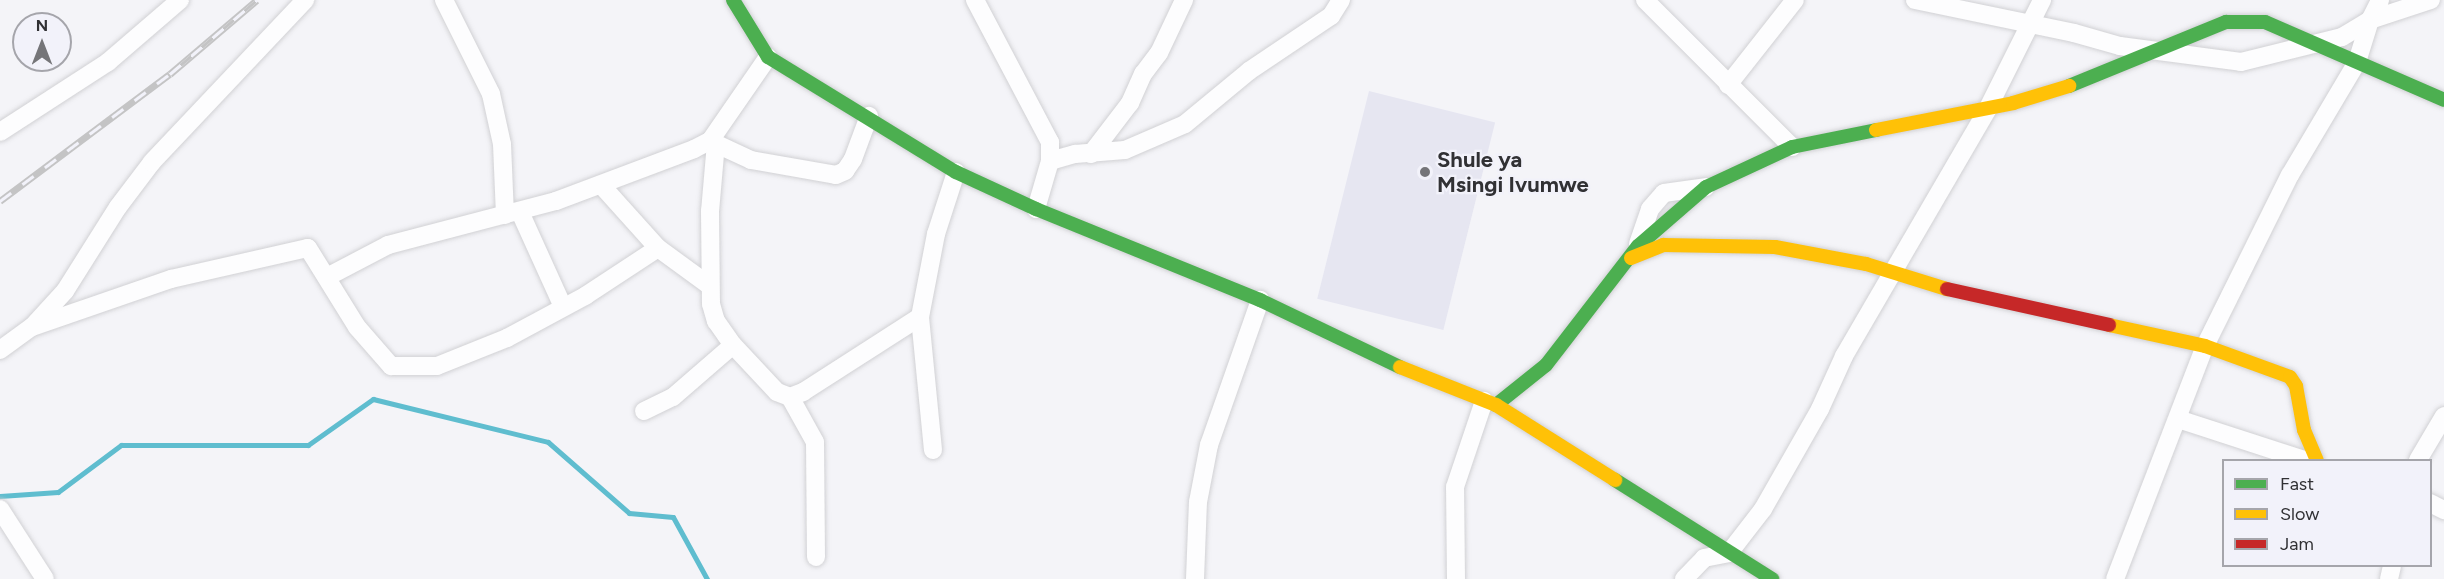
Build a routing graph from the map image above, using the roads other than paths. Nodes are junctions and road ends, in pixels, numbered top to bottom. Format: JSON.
{"nodes":[{"id":1,"x":180,"y":0,"type":"edge"},
{"id":2,"x":305,"y":0,"type":"edge"},
{"id":3,"x":444,"y":0,"type":"edge"},
{"id":4,"x":733,"y":0,"type":"edge"},
{"id":5,"x":975,"y":0,"type":"edge"},
{"id":6,"x":1184,"y":0,"type":"edge"},
{"id":7,"x":1341,"y":0,"type":"edge"},
{"id":8,"x":1645,"y":0,"type":"edge"},
{"id":9,"x":1795,"y":0,"type":"edge"},
{"id":10,"x":1915,"y":0,"type":"edge"},
{"id":11,"x":2042,"y":0,"type":"edge"},
{"id":12,"x":2380,"y":0,"type":"edge"},
{"id":13,"x":2431,"y":0,"type":"edge"},
{"id":14,"x":2370,"y":20,"type":"junction"},
{"id":15,"x":2027,"y":25,"type":"junction"},
{"id":16,"x":2317,"y":46,"type":"junction"},
{"id":17,"x":2154,"y":52,"type":"junction"},
{"id":18,"x":768,"y":57,"type":"junction"},
{"id":19,"x":2357,"y":63,"type":"junction"},
{"id":20,"x":1728,"y":85,"type":"junction"},
{"id":21,"x":2444,"y":100,"type":"edge"},
{"id":22,"x":1987,"y":110,"type":"junction"},
{"id":23,"x":869,"y":116,"type":"junction"},
{"id":24,"x":0,"y":132,"type":"edge"},
{"id":25,"x":713,"y":142,"type":"junction"},
{"id":26,"x":1792,"y":147,"type":"junction"},
{"id":27,"x":1091,"y":154,"type":"junction"},
{"id":28,"x":1050,"y":161,"type":"junction"},
{"id":29,"x":956,"y":172,"type":"junction"},
{"id":30,"x":603,"y":187,"type":"junction"},
{"id":31,"x":1706,"y":187,"type":"joint"},
{"id":32,"x":1036,"y":209,"type":"junction"},
{"id":33,"x":512,"y":214,"type":"junction"},
{"id":34,"x":658,"y":248,"type":"junction"},
{"id":35,"x":1633,"y":252,"type":"junction"},
{"id":36,"x":1893,"y":271,"type":"junction"},
{"id":37,"x":327,"y":277,"type":"junction"},
{"id":38,"x":710,"y":286,"type":"junction"},
{"id":39,"x":1260,"y":300,"type":"junction"},
{"id":40,"x":563,"y":307,"type":"junction"},
{"id":41,"x":920,"y":317,"type":"junction"},
{"id":42,"x":32,"y":327,"type":"junction"},
{"id":43,"x":733,"y":345,"type":"junction"},
{"id":44,"x":2205,"y":346,"type":"junction"},
{"id":45,"x":0,"y":351,"type":"edge"},
{"id":46,"x":790,"y":396,"type":"junction"},
{"id":47,"x":1490,"y":403,"type":"junction"},
{"id":48,"x":644,"y":411,"type":"dead end"},
{"id":49,"x":2444,"y":416,"type":"edge"},
{"id":50,"x":2178,"y":419,"type":"junction"},
{"id":51,"x":933,"y":450,"type":"dead end"},
{"id":52,"x":2301,"y":459,"type":"edge"},
{"id":53,"x":2317,"y":459,"type":"edge"},
{"id":54,"x":2419,"y":459,"type":"edge"},
{"id":55,"x":0,"y":509,"type":"edge"},
{"id":56,"x":1730,"y":553,"type":"junction"},
{"id":57,"x":816,"y":557,"type":"dead end"},
{"id":58,"x":45,"y":579,"type":"edge"},
{"id":59,"x":1195,"y":579,"type":"edge"},
{"id":60,"x":1456,"y":579,"type":"edge"},
{"id":61,"x":1684,"y":579,"type":"edge"},
{"id":62,"x":1772,"y":579,"type":"edge"},
{"id":63,"x":2115,"y":579,"type":"edge"}],
"edges":[{"from":1,"to":24,"type":"street"},
{"from":2,"to":42,"type":"street"},
{"from":3,"to":33,"type":"street"},
{"from":4,"to":18,"type":"street"},
{"from":5,"to":28,"type":"street"},
{"from":6,"to":27,"type":"street"},
{"from":7,"to":27,"type":"street"},
{"from":8,"to":20,"type":"street"},
{"from":9,"to":20,"type":"street"},
{"from":10,"to":15,"type":"street"},
{"from":11,"to":15,"type":"street"},
{"from":12,"to":14,"type":"street"},
{"from":13,"to":14,"type":"street"},
{"from":14,"to":16,"type":"street"},
{"from":14,"to":19,"type":"street"},
{"from":15,"to":17,"type":"street"},
{"from":15,"to":22,"type":"street"},
{"from":16,"to":17,"type":"street"},
{"from":16,"to":17,"type":"street"},
{"from":16,"to":19,"type":"street"},
{"from":17,"to":22,"type":"street"},
{"from":18,"to":23,"type":"street"},
{"from":18,"to":25,"type":"street"},
{"from":19,"to":21,"type":"street"},
{"from":19,"to":44,"type":"street"},
{"from":20,"to":26,"type":"street"},
{"from":22,"to":26,"type":"street"},
{"from":22,"to":36,"type":"street"},
{"from":23,"to":25,"type":"street"},
{"from":23,"to":29,"type":"street"},
{"from":25,"to":30,"type":"street"},
{"from":25,"to":38,"type":"street"},
{"from":26,"to":31,"type":"street"},
{"from":27,"to":28,"type":"street"},
{"from":28,"to":32,"type":"street"},
{"from":29,"to":32,"type":"street"},
{"from":29,"to":41,"type":"street"},
{"from":30,"to":33,"type":"street"},
{"from":30,"to":34,"type":"street"},
{"from":31,"to":35,"type":"street"},
{"from":32,"to":39,"type":"street"},
{"from":33,"to":37,"type":"street"},
{"from":33,"to":40,"type":"street"},
{"from":34,"to":38,"type":"street"},
{"from":34,"to":40,"type":"street"},
{"from":35,"to":36,"type":"street"},
{"from":35,"to":47,"type":"street"},
{"from":36,"to":44,"type":"street"},
{"from":36,"to":56,"type":"street"},
{"from":37,"to":40,"type":"street"},
{"from":37,"to":42,"type":"street"},
{"from":38,"to":43,"type":"street"},
{"from":39,"to":47,"type":"street"},
{"from":39,"to":59,"type":"street"},
{"from":41,"to":46,"type":"street"},
{"from":41,"to":51,"type":"street"},
{"from":42,"to":45,"type":"street"},
{"from":43,"to":46,"type":"street"},
{"from":43,"to":48,"type":"street"},
{"from":44,"to":50,"type":"street"},
{"from":44,"to":53,"type":"street"},
{"from":46,"to":57,"type":"street"},
{"from":47,"to":56,"type":"street"},
{"from":47,"to":60,"type":"street"},
{"from":49,"to":54,"type":"street"},
{"from":50,"to":52,"type":"street"},
{"from":50,"to":63,"type":"street"},
{"from":55,"to":58,"type":"street"},
{"from":56,"to":61,"type":"street"},
{"from":56,"to":62,"type":"street"}]}
